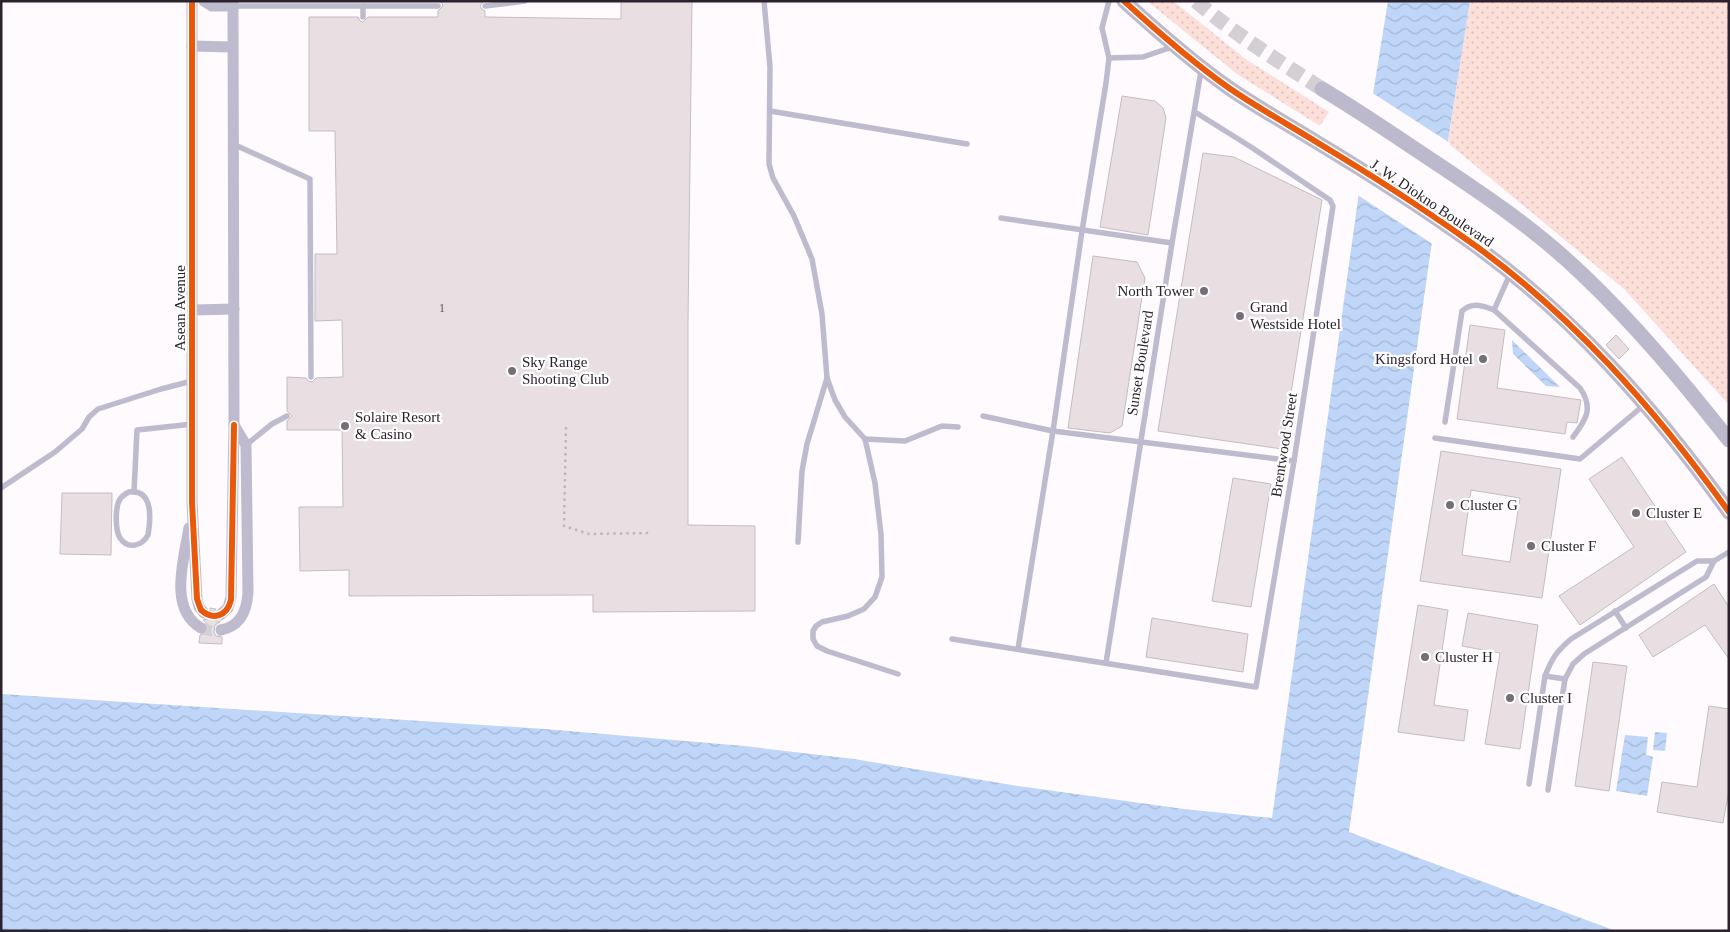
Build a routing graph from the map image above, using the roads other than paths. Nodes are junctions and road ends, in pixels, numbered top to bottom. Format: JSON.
{"nodes":[{"id":1,"x":192,"y":1,"type":"edge"},
{"id":2,"x":204,"y":1,"type":"edge"},
{"id":3,"x":525,"y":1,"type":"edge"},
{"id":4,"x":764,"y":1,"type":"edge"},
{"id":5,"x":1109,"y":1,"type":"edge"},
{"id":6,"x":1124,"y":1,"type":"edge"},
{"id":7,"x":233,"y":3,"type":"edge"},
{"id":8,"x":374,"y":3,"type":"edge"},
{"id":9,"x":384,"y":3,"type":"edge"},
{"id":10,"x":363,"y":6,"type":"junction"},
{"id":11,"x":438,"y":6,"type":"dead end"},
{"id":12,"x":485,"y":6,"type":"dead end"},
{"id":13,"x":363,"y":17,"type":"dead end"},
{"id":14,"x":192,"y":46,"type":"junction"},
{"id":15,"x":1175,"y":46,"type":"junction"},
{"id":16,"x":232,"y":47,"type":"junction"},
{"id":17,"x":1109,"y":58,"type":"junction"},
{"id":18,"x":1202,"y":67,"type":"junction"},
{"id":19,"x":1322,"y":89,"type":"tunnel mouth"},
{"id":20,"x":770,"y":110,"type":"junction"},
{"id":21,"x":1194,"y":112,"type":"junction"},
{"id":22,"x":233,"y":144,"type":"junction"},
{"id":23,"x":967,"y":144,"type":"dead end"},
{"id":24,"x":1001,"y":218,"type":"dead end"},
{"id":25,"x":1082,"y":231,"type":"junction"},
{"id":26,"x":1172,"y":243,"type":"junction"},
{"id":27,"x":1511,"y":272,"type":"junction"},
{"id":28,"x":234,"y":309,"type":"junction"},
{"id":29,"x":193,"y":310,"type":"junction"},
{"id":30,"x":1494,"y":310,"type":"junction"},
{"id":31,"x":311,"y":377,"type":"dead end"},
{"id":32,"x":827,"y":378,"type":"junction"},
{"id":33,"x":192,"y":381,"type":"junction"},
{"id":34,"x":1644,"y":405,"type":"junction"},
{"id":35,"x":287,"y":416,"type":"dead end"},
{"id":36,"x":983,"y":416,"type":"dead end"},
{"id":37,"x":1445,"y":422,"type":"dead end"},
{"id":38,"x":193,"y":424,"type":"junction"},
{"id":39,"x":234,"y":424,"type":"junction"},
{"id":40,"x":958,"y":427,"type":"dead end"},
{"id":41,"x":1053,"y":431,"type":"junction"},
{"id":42,"x":1436,"y":438,"type":"dead end"},
{"id":43,"x":1573,"y":438,"type":"dead end"},
{"id":44,"x":865,"y":439,"type":"junction"},
{"id":45,"x":1729,"y":440,"type":"edge"},
{"id":46,"x":244,"y":441,"type":"junction"},
{"id":47,"x":1141,"y":441,"type":"junction"},
{"id":48,"x":1294,"y":461,"type":"junction"},
{"id":49,"x":1,"y":488,"type":"edge"},
{"id":50,"x":134,"y":492,"type":"junction"},
{"id":51,"x":1729,"y":512,"type":"edge"},
{"id":52,"x":798,"y":542,"type":"dead end"},
{"id":53,"x":1729,"y":552,"type":"edge"},
{"id":54,"x":1714,"y":561,"type":"junction"},
{"id":55,"x":1615,"y":611,"type":"junction"},
{"id":56,"x":203,"y":620,"type":"tunnel mouth"},
{"id":57,"x":1626,"y":628,"type":"junction"},
{"id":58,"x":952,"y":639,"type":"dead end"},
{"id":59,"x":1018,"y":649,"type":"junction"},
{"id":60,"x":1106,"y":663,"type":"junction"},
{"id":61,"x":898,"y":674,"type":"dead end"},
{"id":62,"x":1545,"y":676,"type":"junction"},
{"id":63,"x":1565,"y":679,"type":"junction"},
{"id":64,"x":1529,"y":784,"type":"dead end"},
{"id":65,"x":1548,"y":790,"type":"dead end"}],
"edges":[{"from":1,"to":14,"type":"street","name":"Asean Avenue"},
{"from":2,"to":7,"type":"street"},
{"from":3,"to":12,"type":"lane"},
{"from":4,"to":20,"type":"lane"},
{"from":5,"to":17,"type":"lane"},
{"from":6,"to":15,"type":"street","name":"J. W. Diokno Boulevard"},
{"from":7,"to":10,"type":"lane"},
{"from":7,"to":16,"type":"street"},
{"from":8,"to":9,"type":"lane"},
{"from":8,"to":10,"type":"lane"},
{"from":9,"to":11,"type":"lane"},
{"from":10,"to":13,"type":"lane"},
{"from":14,"to":16,"type":"street"},
{"from":14,"to":29,"type":"street","name":"Asean Avenue"},
{"from":15,"to":17,"type":"lane"},
{"from":15,"to":18,"type":"street","name":"J. W. Diokno Boulevard"},
{"from":16,"to":22,"type":"street"},
{"from":17,"to":25,"type":"lane"},
{"from":18,"to":21,"type":"lane","name":"Sunset Boulevard"},
{"from":18,"to":27,"type":"street","name":"J. W. Diokno Boulevard"},
{"from":19,"to":45,"type":"street"},
{"from":20,"to":23,"type":"lane"},
{"from":20,"to":32,"type":"lane"},
{"from":21,"to":26,"type":"lane","name":"Sunset Boulevard"},
{"from":21,"to":48,"type":"lane","name":"Brentwood Street"},
{"from":22,"to":28,"type":"street"},
{"from":22,"to":31,"type":"lane"},
{"from":24,"to":25,"type":"lane"},
{"from":25,"to":26,"type":"lane"},
{"from":25,"to":41,"type":"lane"},
{"from":26,"to":47,"type":"lane","name":"Sunset Boulevard"},
{"from":27,"to":30,"type":"lane"},
{"from":27,"to":34,"type":"street","name":"J. W. Diokno Boulevard"},
{"from":28,"to":29,"type":"street"},
{"from":28,"to":39,"type":"street"},
{"from":29,"to":33,"type":"street","name":"Asean Avenue"},
{"from":30,"to":37,"type":"lane"},
{"from":30,"to":43,"type":"lane"},
{"from":32,"to":44,"type":"lane"},
{"from":32,"to":52,"type":"lane"},
{"from":33,"to":38,"type":"street","name":"Asean Avenue"},
{"from":33,"to":49,"type":"lane"},
{"from":34,"to":42,"type":"lane"},
{"from":34,"to":51,"type":"street","name":"J. W. Diokno Boulevard"},
{"from":35,"to":46,"type":"lane"},
{"from":36,"to":41,"type":"lane"},
{"from":38,"to":50,"type":"lane"},
{"from":38,"to":56,"type":"street","name":"Asean Avenue"},
{"from":39,"to":46,"type":"street"},
{"from":39,"to":46,"type":"street"},
{"from":40,"to":44,"type":"lane"},
{"from":41,"to":47,"type":"lane"},
{"from":41,"to":59,"type":"lane"},
{"from":44,"to":61,"type":"lane"},
{"from":47,"to":48,"type":"lane"},
{"from":47,"to":60,"type":"lane","name":"Sunset Boulevard"},
{"from":48,"to":60,"type":"lane","name":"Brentwood Street"},
{"from":50,"to":50,"type":"lane"},
{"from":53,"to":54,"type":"lane"},
{"from":54,"to":55,"type":"lane"},
{"from":54,"to":57,"type":"lane"},
{"from":55,"to":57,"type":"lane"},
{"from":55,"to":62,"type":"lane"},
{"from":57,"to":63,"type":"lane"},
{"from":58,"to":59,"type":"lane"},
{"from":59,"to":60,"type":"lane"},
{"from":62,"to":63,"type":"lane"},
{"from":62,"to":64,"type":"lane"},
{"from":63,"to":65,"type":"lane"}]}
